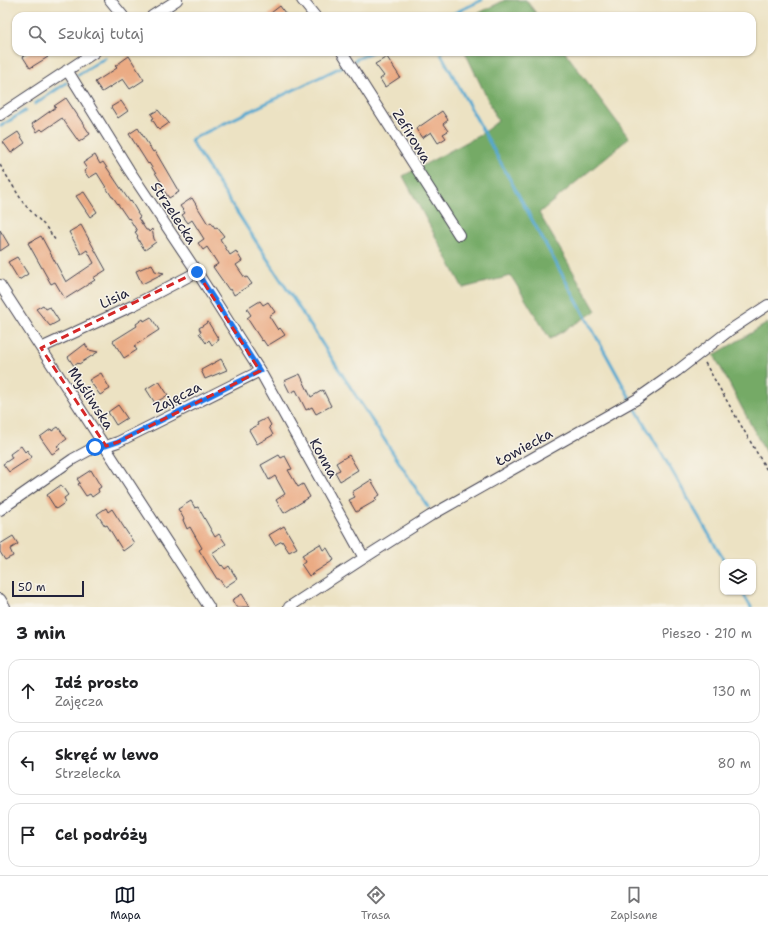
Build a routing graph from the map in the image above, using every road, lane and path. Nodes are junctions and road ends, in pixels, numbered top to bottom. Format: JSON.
{"nodes":[{"id":1,"x":110,"y":0,"type":"edge"},
{"id":2,"x":177,"y":0,"type":"edge"},
{"id":3,"x":302,"y":0,"type":"edge"},
{"id":4,"x":120,"y":12,"type":"edge"},
{"id":5,"x":158,"y":12,"type":"edge"},
{"id":6,"x":312,"y":12,"type":"edge"},
{"id":7,"x":89,"y":56,"type":"edge"},
{"id":8,"x":345,"y":56,"type":"edge"},
{"id":9,"x":67,"y":70,"type":"junction"},
{"id":10,"x":0,"y":115,"type":"edge"},
{"id":11,"x":0,"y":165,"type":"edge"},
{"id":12,"x":459,"y":235,"type":"dead end"},
{"id":13,"x":56,"y":241,"type":"dead end"},
{"id":14,"x":197,"y":272,"type":"junction"},
{"id":15,"x":0,"y":285,"type":"edge"},
{"id":16,"x":768,"y":306,"type":"edge"},
{"id":17,"x":41,"y":348,"type":"junction"},
{"id":18,"x":699,"y":354,"type":"junction"},
{"id":19,"x":260,"y":371,"type":"junction"},
{"id":20,"x":106,"y":446,"type":"junction"},
{"id":21,"x":768,"y":472,"type":"edge"},
{"id":22,"x":0,"y":510,"type":"edge"},
{"id":23,"x":364,"y":558,"type":"junction"},
{"id":24,"x":0,"y":599,"type":"edge"},
{"id":25,"x":5,"y":607,"type":"edge"},
{"id":26,"x":209,"y":607,"type":"edge"},
{"id":27,"x":289,"y":607,"type":"edge"}],
"edges":[{"from":1,"to":4,"type":"street"},
{"from":2,"to":5,"type":"street"},
{"from":3,"to":6,"type":"street"},
{"from":7,"to":9,"type":"street"},
{"from":8,"to":12,"type":"street","name":"Zefirowa"},
{"from":9,"to":10,"type":"street"},
{"from":9,"to":14,"type":"street","name":"Strzelecka"},
{"from":11,"to":13,"type":"path"},
{"from":14,"to":17,"type":"street","name":"Lisia"},
{"from":14,"to":19,"type":"street","name":"Strzelecka"},
{"from":15,"to":17,"type":"street","name":"Myśliwska"},
{"from":16,"to":18,"type":"street","name":"Łowiecka"},
{"from":17,"to":20,"type":"street","name":"Myśliwska"},
{"from":18,"to":21,"type":"path"},
{"from":18,"to":23,"type":"street","name":"Łowiecka"},
{"from":19,"to":20,"type":"street","name":"Zajęcza"},
{"from":19,"to":23,"type":"street","name":"Konna"},
{"from":20,"to":22,"type":"street","name":"Zajęcza"},
{"from":20,"to":26,"type":"street","name":"Myśliwska"},
{"from":23,"to":27,"type":"street","name":"Łowiecka"},
{"from":24,"to":25,"type":"street"}]}
